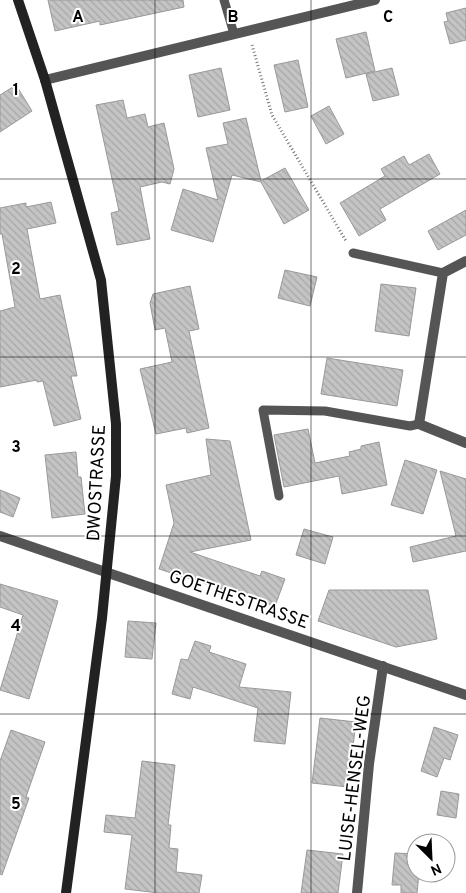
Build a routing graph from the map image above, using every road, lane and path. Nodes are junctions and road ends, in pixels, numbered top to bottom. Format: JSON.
{"nodes":[{"id":1,"x":18,"y":0,"type":"edge"},
{"id":2,"x":224,"y":0,"type":"edge"},
{"id":3,"x":374,"y":0,"type":"edge"},
{"id":4,"x":248,"y":30,"type":"junction"},
{"id":5,"x":234,"y":34,"type":"junction"},
{"id":6,"x":45,"y":80,"type":"junction"},
{"id":7,"x":353,"y":253,"type":"joint"},
{"id":8,"x":466,"y":261,"type":"edge"},
{"id":9,"x":443,"y":273,"type":"junction"},
{"id":10,"x":419,"y":424,"type":"junction"},
{"id":11,"x":466,"y":444,"type":"edge"},
{"id":12,"x":279,"y":496,"type":"dead end"},
{"id":13,"x":0,"y":536,"type":"edge"},
{"id":14,"x":107,"y":573,"type":"junction"},
{"id":15,"x":384,"y":666,"type":"junction"},
{"id":16,"x":466,"y":694,"type":"edge"},
{"id":17,"x":66,"y":893,"type":"edge"},
{"id":18,"x":357,"y":893,"type":"edge"}],
"edges":[{"from":1,"to":6,"type":"street","name":"DWOSTRASSE"},
{"from":2,"to":5,"type":"lane"},
{"from":3,"to":4,"type":"street"},
{"from":4,"to":5,"type":"street"},
{"from":4,"to":7,"type":"path"},
{"from":5,"to":6,"type":"street"},
{"from":6,"to":14,"type":"street","name":"DWOSTRASSE"},
{"from":7,"to":9,"type":"lane"},
{"from":8,"to":9,"type":"street"},
{"from":9,"to":10,"type":"street"},
{"from":10,"to":11,"type":"street"},
{"from":10,"to":12,"type":"lane"},
{"from":13,"to":14,"type":"street","name":"GOETHESTRASSE"},
{"from":14,"to":15,"type":"street","name":"GOETHESTRASSE"},
{"from":14,"to":17,"type":"street","name":"DWOSTRASSE"},
{"from":15,"to":16,"type":"street","name":"GOETHESTRASSE"},
{"from":15,"to":18,"type":"street","name":"LUISE-HENSEL-WEG"}]}
